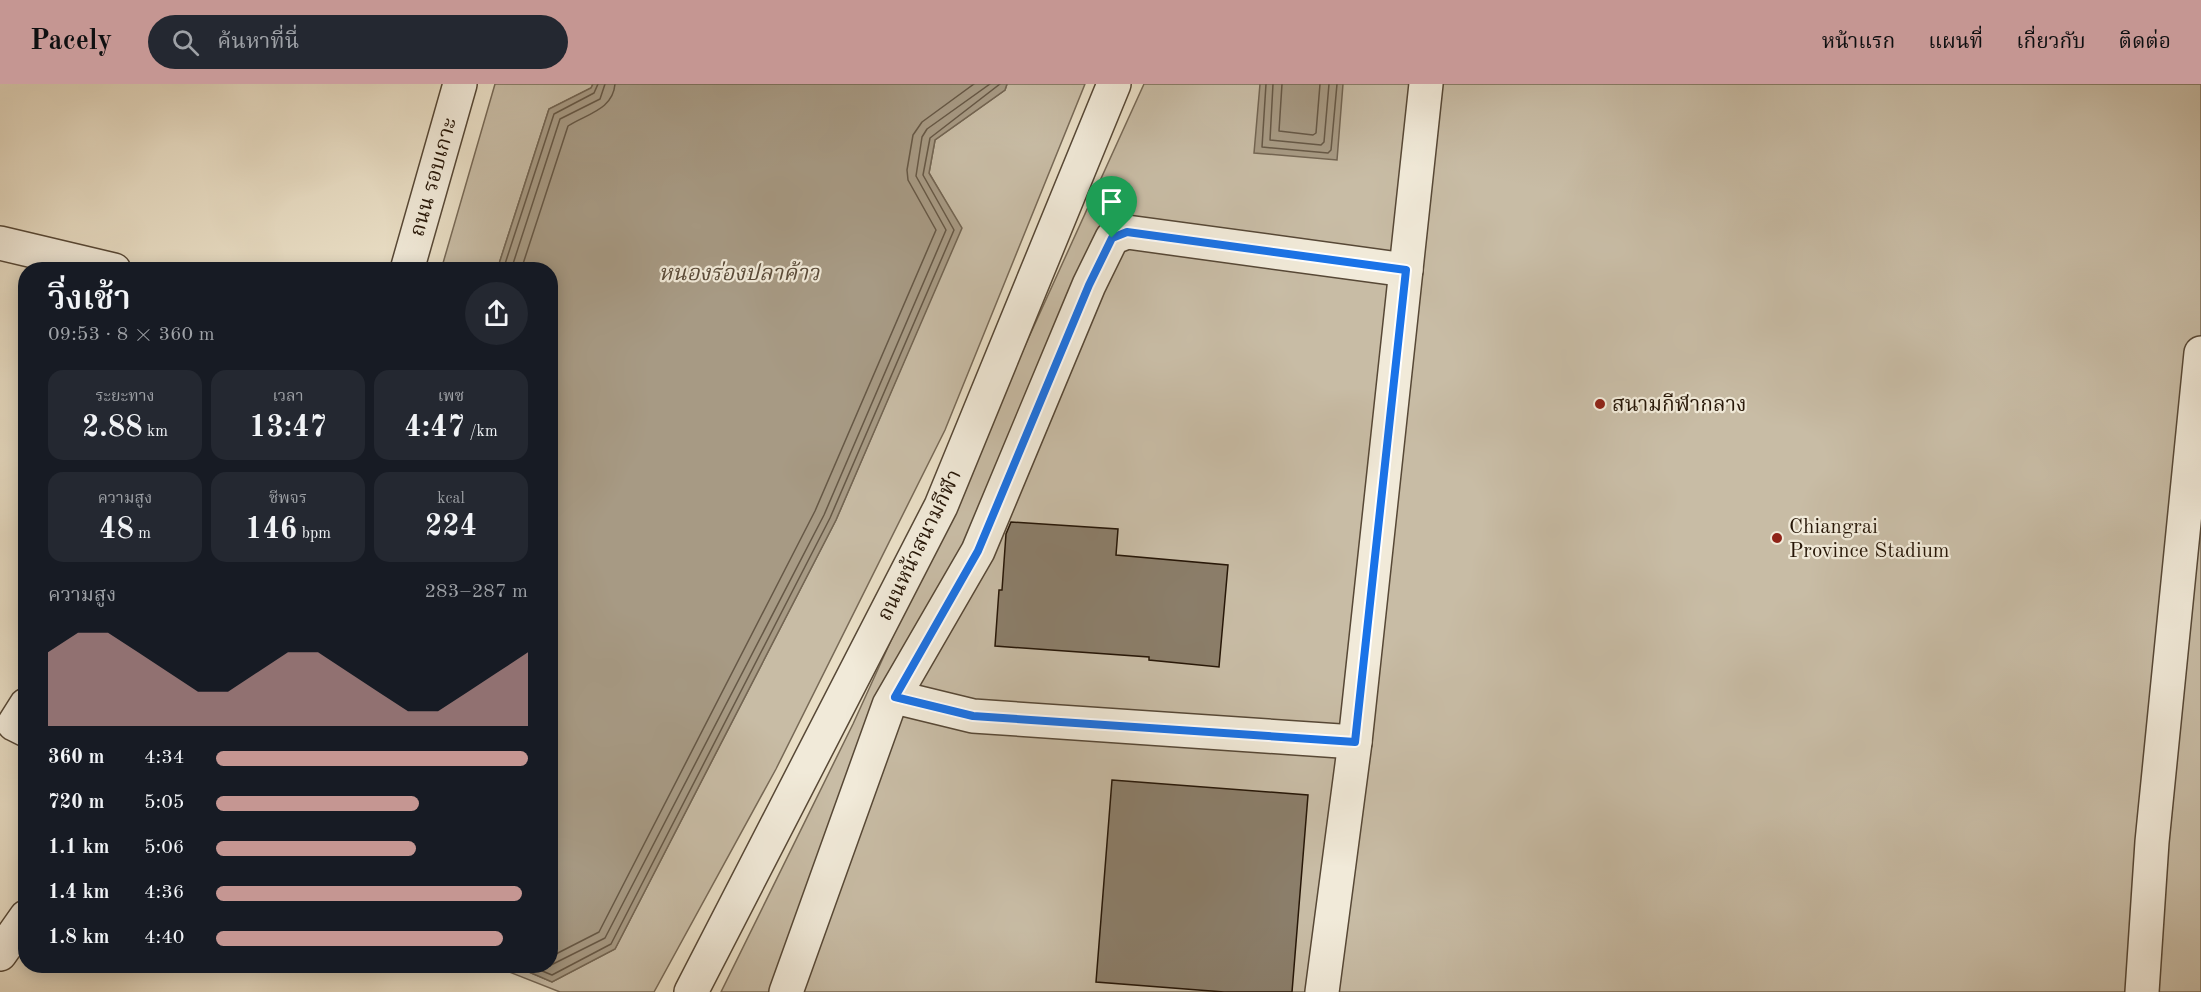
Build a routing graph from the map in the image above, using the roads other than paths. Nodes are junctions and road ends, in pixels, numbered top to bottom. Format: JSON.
{"nodes":[{"id":1,"x":460,"y":84,"type":"edge"},
{"id":2,"x":1114,"y":84,"type":"edge"},
{"id":3,"x":1426,"y":84,"type":"edge"},
{"id":4,"x":0,"y":243,"type":"edge"},
{"id":5,"x":80,"y":262,"type":"edge"},
{"id":6,"x":408,"y":262,"type":"edge"},
{"id":7,"x":1406,"y":270,"type":"junction"},
{"id":8,"x":2201,"y":353,"type":"edge"},
{"id":9,"x":895,"y":697,"type":"junction"},
{"id":10,"x":1355,"y":742,"type":"junction"},
{"id":11,"x":18,"y":928,"type":"edge"},
{"id":12,"x":0,"y":954,"type":"edge"},
{"id":13,"x":691,"y":992,"type":"edge"},
{"id":14,"x":786,"y":992,"type":"edge"},
{"id":15,"x":1322,"y":992,"type":"edge"},
{"id":16,"x":2142,"y":992,"type":"edge"}],
"edges":[{"from":1,"to":6,"type":"street","name":"ถนน รอบเกาะ"},
{"from":2,"to":13,"type":"street","name":"ถนนหน้าสนามกีฬา"},
{"from":3,"to":7,"type":"street"},
{"from":4,"to":5,"type":"street"},
{"from":7,"to":9,"type":"street"},
{"from":7,"to":10,"type":"street"},
{"from":8,"to":16,"type":"street"},
{"from":9,"to":10,"type":"street"},
{"from":9,"to":14,"type":"street"},
{"from":10,"to":15,"type":"street"},
{"from":11,"to":12,"type":"street"}]}
